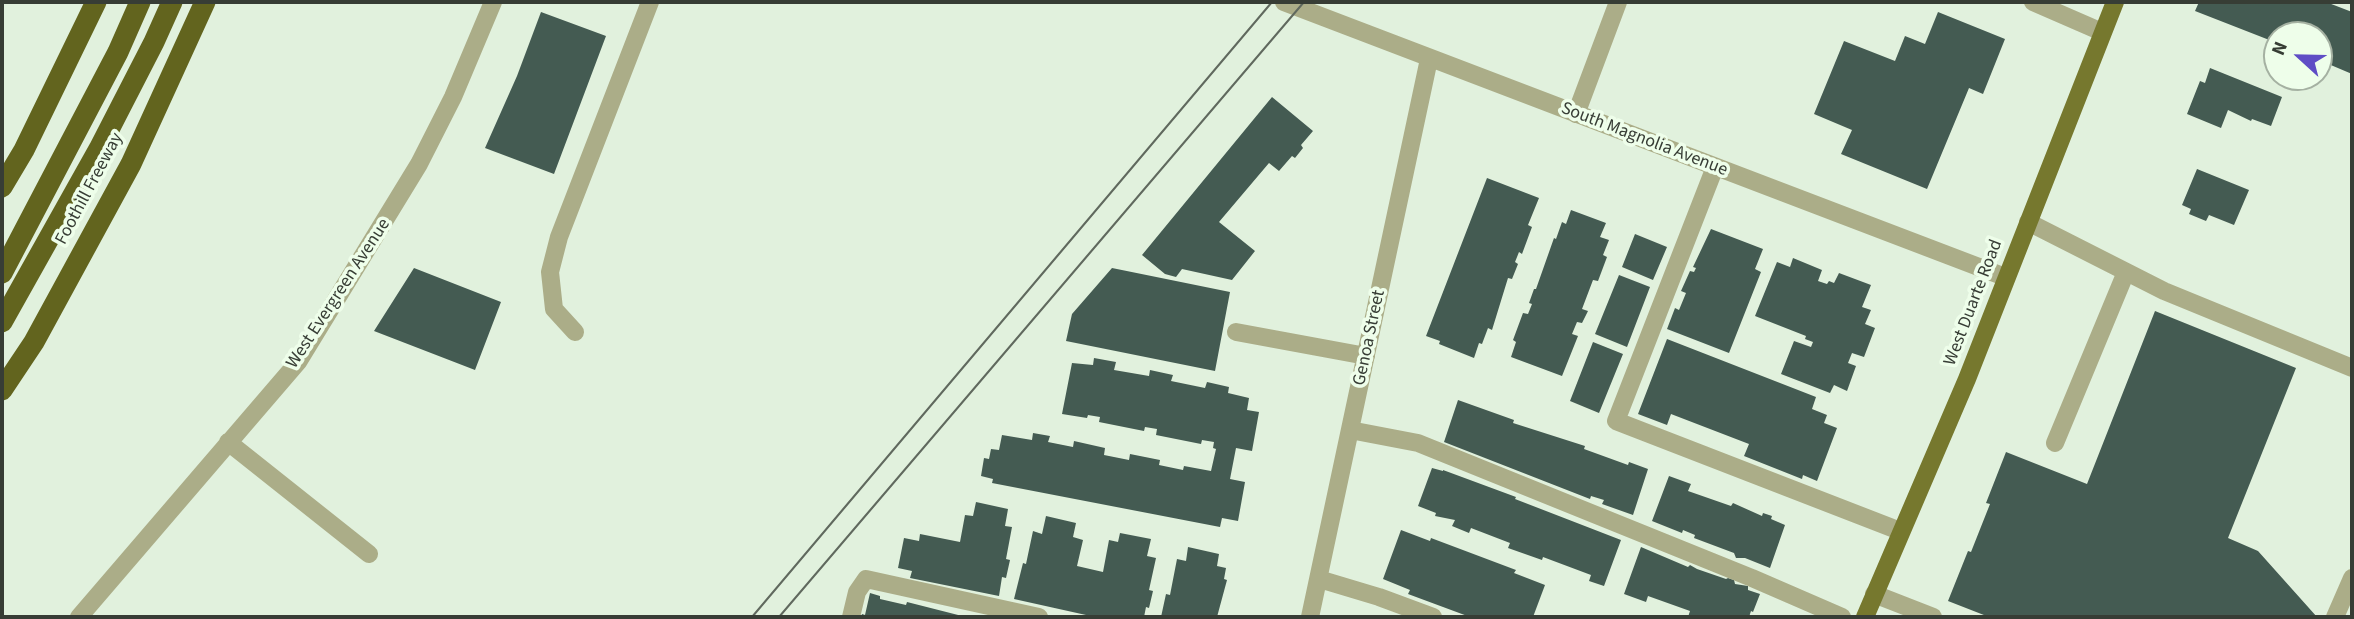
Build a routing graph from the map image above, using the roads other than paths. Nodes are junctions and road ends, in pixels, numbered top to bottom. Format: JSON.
{"nodes":[{"id":1,"x":96,"y":2,"type":"edge"},
{"id":2,"x":140,"y":2,"type":"edge"},
{"id":3,"x":172,"y":2,"type":"edge"},
{"id":4,"x":205,"y":2,"type":"edge"},
{"id":5,"x":493,"y":2,"type":"edge"},
{"id":6,"x":650,"y":2,"type":"edge"},
{"id":7,"x":1284,"y":2,"type":"edge"},
{"id":8,"x":1618,"y":2,"type":"edge"},
{"id":9,"x":2033,"y":2,"type":"edge"},
{"id":10,"x":2115,"y":2,"type":"edge"},
{"id":11,"x":2102,"y":32,"type":"junction"},
{"id":12,"x":1429,"y":59,"type":"junction"},
{"id":13,"x":1576,"y":114,"type":"junction"},
{"id":14,"x":1715,"y":167,"type":"junction"},
{"id":15,"x":2,"y":187,"type":"edge"},
{"id":16,"x":2028,"y":222,"type":"junction"},
{"id":17,"x":2126,"y":272,"type":"junction"},
{"id":18,"x":2,"y":273,"type":"edge"},
{"id":19,"x":2006,"y":278,"type":"junction"},
{"id":20,"x":2,"y":322,"type":"edge"},
{"id":21,"x":575,"y":332,"type":"dead end"},
{"id":22,"x":1236,"y":332,"type":"dead end"},
{"id":23,"x":1366,"y":356,"type":"junction"},
{"id":24,"x":2352,"y":368,"type":"edge"},
{"id":25,"x":2,"y":390,"type":"edge"},
{"id":26,"x":1350,"y":430,"type":"junction"},
{"id":27,"x":229,"y":442,"type":"junction"},
{"id":28,"x":2055,"y":443,"type":"dead end"},
{"id":29,"x":1900,"y":531,"type":"junction"},
{"id":30,"x":369,"y":554,"type":"dead end"},
{"id":31,"x":2352,"y":578,"type":"edge"},
{"id":32,"x":1319,"y":579,"type":"junction"},
{"id":33,"x":1874,"y":594,"type":"junction"},
{"id":34,"x":79,"y":617,"type":"edge"},
{"id":35,"x":851,"y":617,"type":"edge"},
{"id":36,"x":1039,"y":617,"type":"edge"},
{"id":37,"x":1310,"y":617,"type":"edge"},
{"id":38,"x":1433,"y":617,"type":"edge"},
{"id":39,"x":1842,"y":617,"type":"edge"},
{"id":40,"x":1865,"y":617,"type":"edge"},
{"id":41,"x":1933,"y":617,"type":"edge"},
{"id":42,"x":2335,"y":617,"type":"edge"}],
"edges":[{"from":1,"to":15,"type":"highway"},
{"from":2,"to":18,"type":"highway"},
{"from":3,"to":20,"type":"highway"},
{"from":4,"to":25,"type":"highway","name":"Foothill Freeway"},
{"from":5,"to":27,"type":"street","name":"West Evergreen Avenue"},
{"from":6,"to":21,"type":"street"},
{"from":7,"to":12,"type":"street","name":"South Magnolia Avenue"},
{"from":8,"to":13,"type":"street"},
{"from":9,"to":11,"type":"street"},
{"from":10,"to":11,"type":"main road","name":"West Duarte Road"},
{"from":11,"to":16,"type":"main road","name":"West Duarte Road"},
{"from":12,"to":13,"type":"street","name":"South Magnolia Avenue"},
{"from":12,"to":23,"type":"street","name":"Genoa Street"},
{"from":13,"to":14,"type":"street","name":"South Magnolia Avenue"},
{"from":14,"to":19,"type":"street","name":"South Magnolia Avenue"},
{"from":14,"to":29,"type":"street"},
{"from":16,"to":17,"type":"street"},
{"from":16,"to":19,"type":"main road","name":"West Duarte Road"},
{"from":17,"to":24,"type":"street"},
{"from":17,"to":28,"type":"street"},
{"from":19,"to":29,"type":"main road","name":"West Duarte Road"},
{"from":22,"to":23,"type":"street"},
{"from":23,"to":26,"type":"street","name":"Genoa Street"},
{"from":26,"to":32,"type":"street","name":"Genoa Street"},
{"from":26,"to":39,"type":"street"},
{"from":27,"to":30,"type":"street"},
{"from":27,"to":34,"type":"street","name":"West Evergreen Avenue"},
{"from":29,"to":33,"type":"main road","name":"West Duarte Road"},
{"from":31,"to":42,"type":"street"},
{"from":32,"to":37,"type":"street","name":"Genoa Street"},
{"from":32,"to":38,"type":"street"},
{"from":33,"to":40,"type":"main road","name":"West Duarte Road"},
{"from":33,"to":41,"type":"street"},
{"from":35,"to":36,"type":"street"}]}
